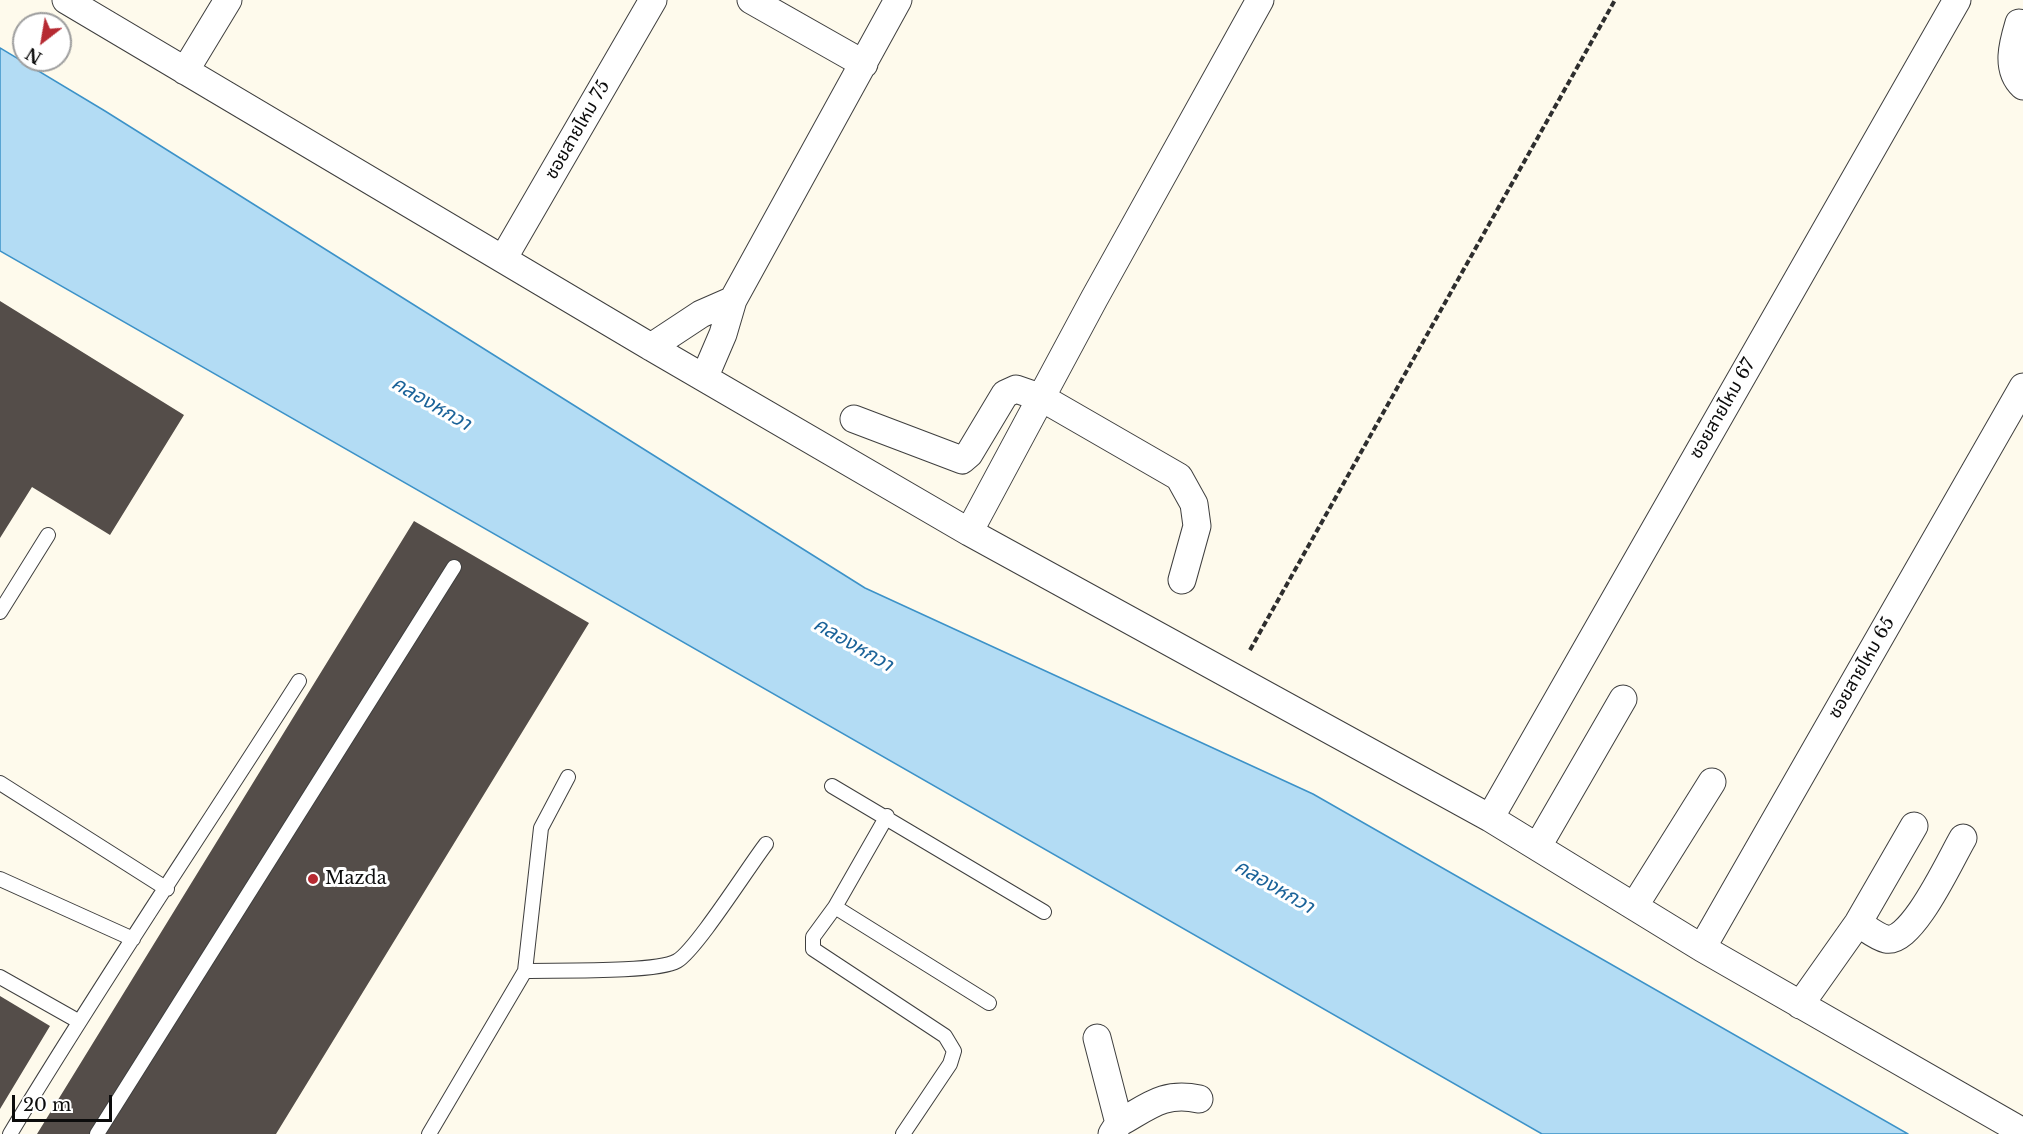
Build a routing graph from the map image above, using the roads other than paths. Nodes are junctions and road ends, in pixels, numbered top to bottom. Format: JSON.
{"nodes":[{"id":1,"x":228,"y":0,"type":"edge"},
{"id":2,"x":653,"y":0,"type":"edge"},
{"id":3,"x":751,"y":0,"type":"edge"},
{"id":4,"x":898,"y":0,"type":"edge"},
{"id":5,"x":1260,"y":0,"type":"edge"},
{"id":6,"x":1957,"y":0,"type":"edge"},
{"id":7,"x":78,"y":3,"type":"edge"},
{"id":8,"x":2019,"y":23,"type":"dead end"},
{"id":9,"x":864,"y":64,"type":"junction"},
{"id":10,"x":185,"y":71,"type":"junction"},
{"id":11,"x":2023,"y":86,"type":"edge"},
{"id":12,"x":503,"y":260,"type":"junction"},
{"id":13,"x":733,"y":300,"type":"junction"},
{"id":14,"x":651,"y":347,"type":"junction"},
{"id":15,"x":705,"y":376,"type":"junction"},
{"id":16,"x":2023,"y":387,"type":"edge"},
{"id":17,"x":1042,"y":398,"type":"junction"},
{"id":18,"x":854,"y":419,"type":"dead end"},
{"id":19,"x":969,"y":532,"type":"junction"},
{"id":20,"x":48,"y":535,"type":"dead end"},
{"id":21,"x":454,"y":567,"type":"dead end"},
{"id":22,"x":1182,"y":580,"type":"dead end"},
{"id":23,"x":0,"y":612,"type":"edge"},
{"id":24,"x":299,"y":681,"type":"dead end"},
{"id":25,"x":1623,"y":699,"type":"dead end"},
{"id":26,"x":568,"y":777,"type":"dead end"},
{"id":27,"x":1712,"y":782,"type":"dead end"},
{"id":28,"x":0,"y":783,"type":"edge"},
{"id":29,"x":832,"y":786,"type":"dead end"},
{"id":30,"x":887,"y":816,"type":"junction"},
{"id":31,"x":1490,"y":818,"type":"junction"},
{"id":32,"x":1914,"y":826,"type":"dead end"},
{"id":33,"x":1963,"y":838,"type":"dead end"},
{"id":34,"x":766,"y":843,"type":"dead end"},
{"id":35,"x":1538,"y":846,"type":"junction"},
{"id":36,"x":0,"y":879,"type":"edge"},
{"id":37,"x":167,"y":889,"type":"junction"},
{"id":38,"x":1635,"y":905,"type":"junction"},
{"id":39,"x":835,"y":907,"type":"junction"},
{"id":40,"x":1044,"y":912,"type":"dead end"},
{"id":41,"x":1858,"y":923,"type":"junction"},
{"id":42,"x":133,"y":939,"type":"junction"},
{"id":43,"x":1702,"y":948,"type":"junction"},
{"id":44,"x":525,"y":971,"type":"junction"},
{"id":45,"x":0,"y":977,"type":"edge"},
{"id":46,"x":988,"y":1003,"type":"dead end"},
{"id":47,"x":1800,"y":1005,"type":"junction"},
{"id":48,"x":78,"y":1021,"type":"junction"},
{"id":49,"x":1097,"y":1038,"type":"dead end"},
{"id":50,"x":1199,"y":1098,"type":"dead end"},
{"id":51,"x":1116,"y":1129,"type":"edge"},
{"id":52,"x":2023,"y":1132,"type":"edge"},
{"id":53,"x":10,"y":1134,"type":"edge"},
{"id":54,"x":97,"y":1134,"type":"edge"},
{"id":55,"x":429,"y":1134,"type":"edge"},
{"id":56,"x":903,"y":1134,"type":"edge"}],
"edges":[{"from":1,"to":10,"type":"street"},
{"from":2,"to":12,"type":"street","name":"ซอยสายไหม 75"},
{"from":3,"to":9,"type":"street"},
{"from":4,"to":9,"type":"street"},
{"from":5,"to":17,"type":"street"},
{"from":6,"to":31,"type":"street","name":"ซอยสายไหม 67"},
{"from":7,"to":10,"type":"street"},
{"from":8,"to":11,"type":"street"},
{"from":9,"to":13,"type":"street"},
{"from":10,"to":12,"type":"street"},
{"from":12,"to":14,"type":"street"},
{"from":13,"to":14,"type":"street"},
{"from":13,"to":15,"type":"street"},
{"from":14,"to":15,"type":"street"},
{"from":15,"to":19,"type":"street"},
{"from":16,"to":43,"type":"street","name":"ซอยสายไหม 65"},
{"from":17,"to":18,"type":"street"},
{"from":17,"to":19,"type":"street"},
{"from":17,"to":22,"type":"street"},
{"from":19,"to":31,"type":"street"},
{"from":20,"to":23,"type":"lane"},
{"from":21,"to":54,"type":"lane"},
{"from":24,"to":37,"type":"lane"},
{"from":25,"to":35,"type":"street"},
{"from":26,"to":44,"type":"lane"},
{"from":27,"to":38,"type":"street"},
{"from":28,"to":37,"type":"lane"},
{"from":29,"to":30,"type":"lane"},
{"from":30,"to":39,"type":"lane"},
{"from":30,"to":40,"type":"lane"},
{"from":31,"to":35,"type":"street"},
{"from":32,"to":41,"type":"street"},
{"from":33,"to":41,"type":"street"},
{"from":34,"to":44,"type":"lane"},
{"from":35,"to":38,"type":"street"},
{"from":36,"to":42,"type":"lane"},
{"from":37,"to":42,"type":"lane"},
{"from":38,"to":43,"type":"street"},
{"from":39,"to":46,"type":"lane"},
{"from":39,"to":56,"type":"lane"},
{"from":41,"to":47,"type":"street"},
{"from":42,"to":48,"type":"lane"},
{"from":43,"to":47,"type":"street"},
{"from":44,"to":55,"type":"lane"},
{"from":45,"to":48,"type":"lane"},
{"from":47,"to":52,"type":"street"},
{"from":48,"to":53,"type":"lane"},
{"from":49,"to":51,"type":"street"},
{"from":50,"to":51,"type":"street"}]}
